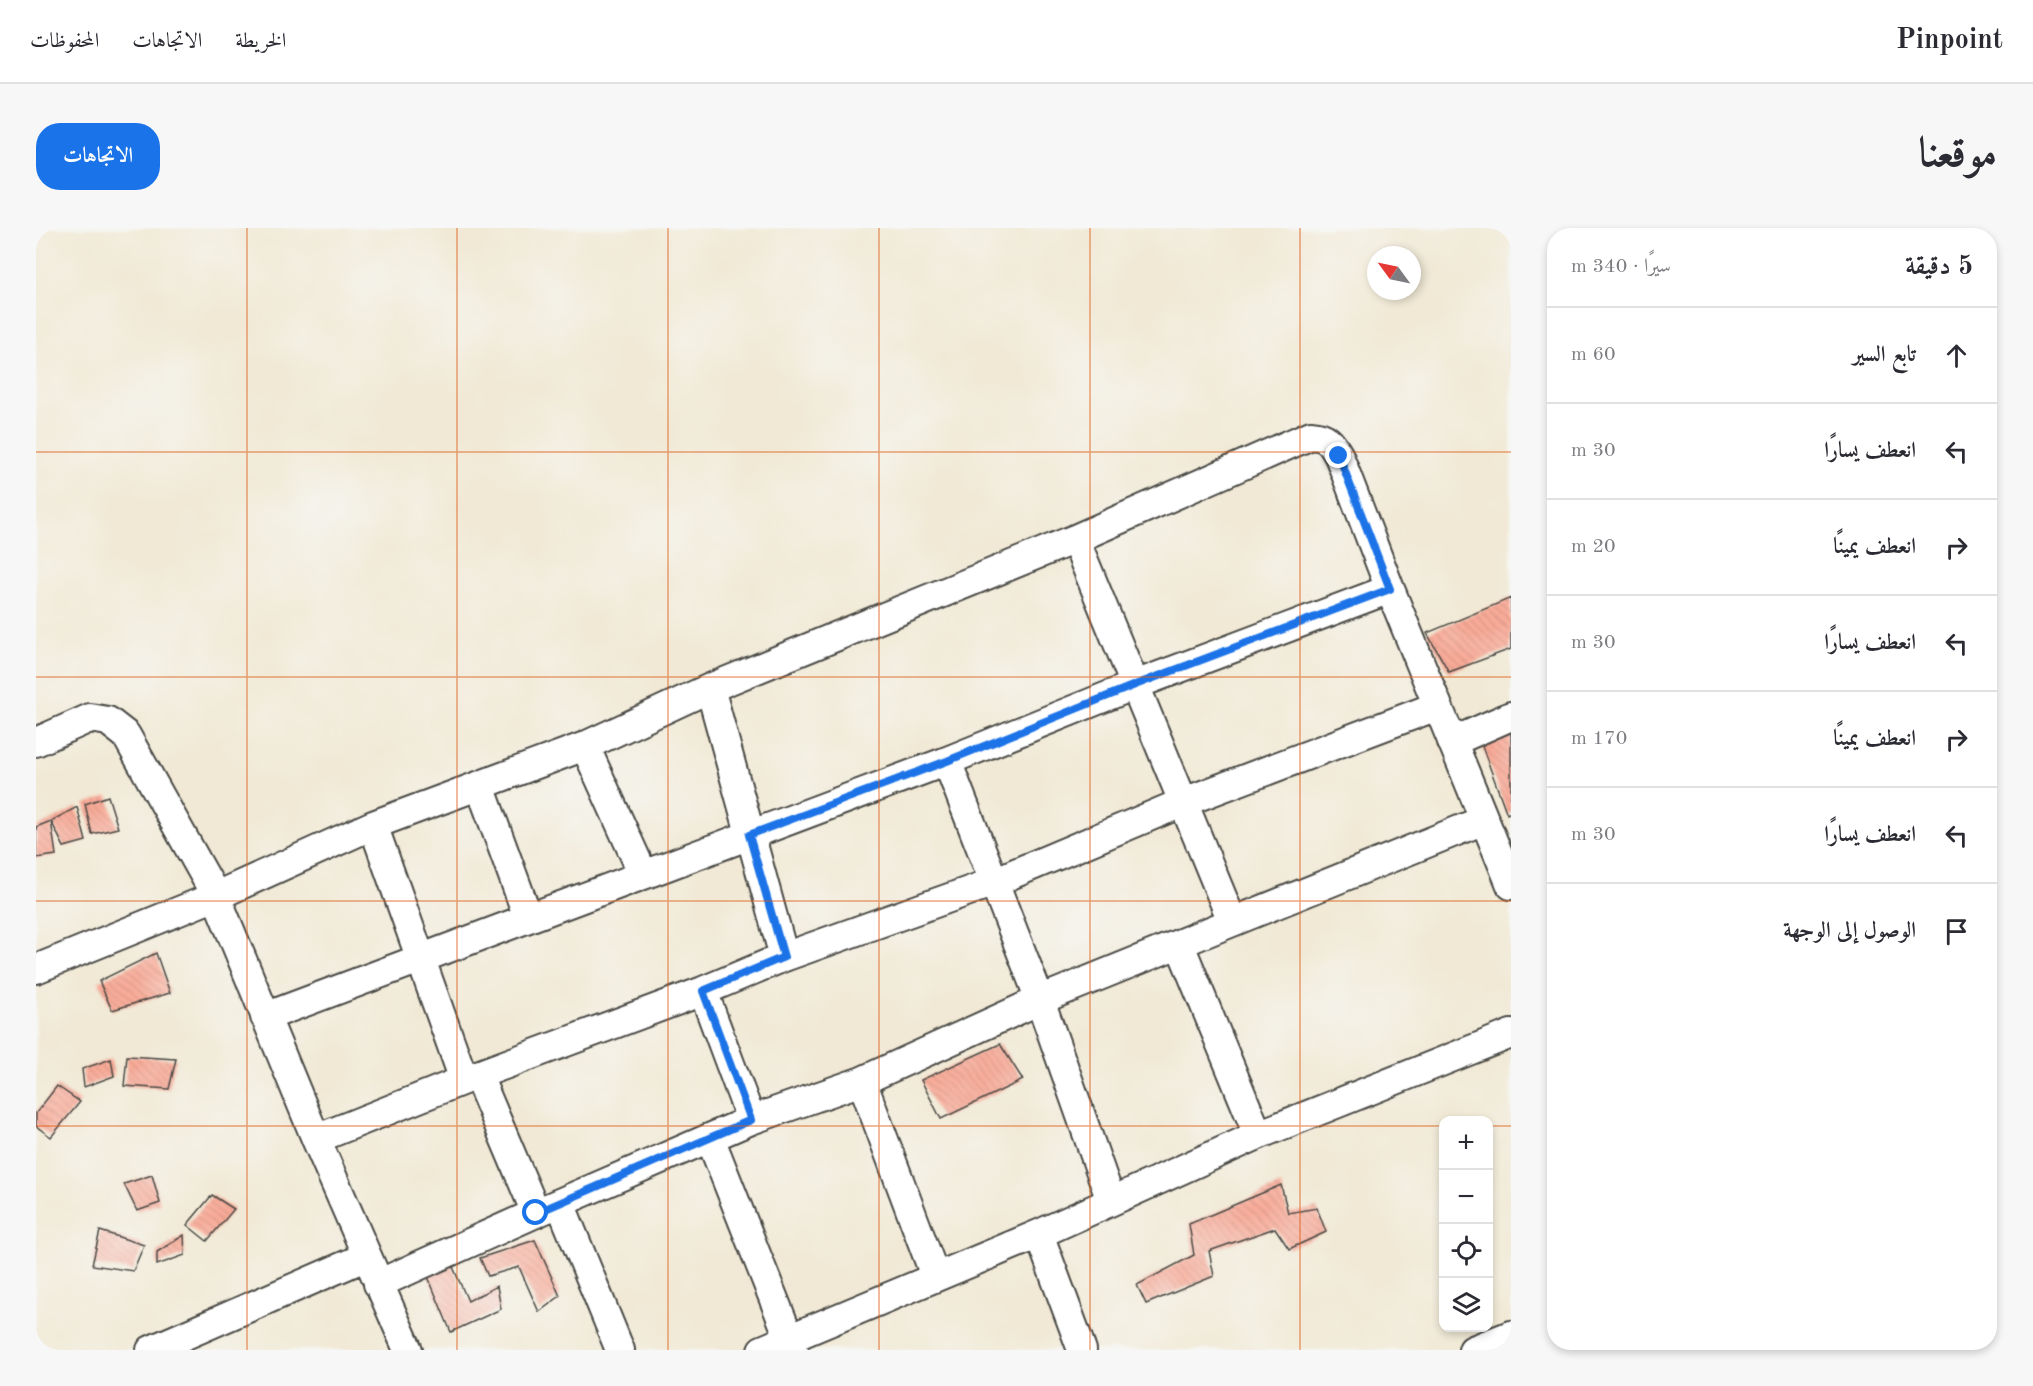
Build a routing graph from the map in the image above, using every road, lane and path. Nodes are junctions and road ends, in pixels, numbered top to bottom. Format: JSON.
{"nodes":[{"id":1,"x":1076,"y":539,"type":"junction"},
{"id":2,"x":1390,"y":589,"type":"junction"},
{"id":3,"x":1135,"y":685,"type":"junction"},
{"id":4,"x":710,"y":688,"type":"junction"},
{"id":5,"x":1437,"y":706,"type":"junction"},
{"id":6,"x":1511,"y":716,"type":"edge"},
{"id":7,"x":36,"y":742,"type":"edge"},
{"id":8,"x":1452,"y":742,"type":"junction"},
{"id":9,"x":585,"y":746,"type":"junction"},
{"id":10,"x":947,"y":761,"type":"junction"},
{"id":11,"x":480,"y":786,"type":"junction"},
{"id":12,"x":1184,"y":802,"type":"junction"},
{"id":13,"x":1484,"y":820,"type":"junction"},
{"id":14,"x":373,"y":825,"type":"junction"},
{"id":15,"x":749,"y":835,"type":"junction"},
{"id":16,"x":643,"y":874,"type":"junction"},
{"id":17,"x":994,"y":882,"type":"junction"},
{"id":18,"x":1511,"y":885,"type":"edge"},
{"id":19,"x":216,"y":897,"type":"junction"},
{"id":20,"x":528,"y":917,"type":"junction"},
{"id":21,"x":1232,"y":921,"type":"junction"},
{"id":22,"x":1179,"y":945,"type":"junction"},
{"id":23,"x":421,"y":957,"type":"junction"},
{"id":24,"x":784,"y":957,"type":"junction"},
{"id":25,"x":36,"y":969,"type":"edge"},
{"id":26,"x":703,"y":991,"type":"junction"},
{"id":27,"x":1040,"y":1000,"type":"junction"},
{"id":28,"x":265,"y":1017,"type":"junction"},
{"id":29,"x":1511,"y":1034,"type":"edge"},
{"id":30,"x":471,"y":1078,"type":"junction"},
{"id":31,"x":862,"y":1081,"type":"junction"},
{"id":32,"x":751,"y":1120,"type":"junction"},
{"id":33,"x":1258,"y":1135,"type":"junction"},
{"id":34,"x":710,"y":1138,"type":"junction"},
{"id":35,"x":316,"y":1139,"type":"junction"},
{"id":36,"x":1111,"y":1201,"type":"junction"},
{"id":37,"x":548,"y":1208,"type":"junction"},
{"id":38,"x":1039,"y":1234,"type":"junction"},
{"id":39,"x":367,"y":1256,"type":"junction"},
{"id":40,"x":935,"y":1276,"type":"junction"},
{"id":41,"x":378,"y":1284,"type":"junction"},
{"id":42,"x":1511,"y":1335,"type":"edge"},
{"id":43,"x":792,"y":1344,"type":"edge"},
{"id":44,"x":151,"y":1350,"type":"edge"},
{"id":45,"x":408,"y":1350,"type":"edge"},
{"id":46,"x":620,"y":1350,"type":"edge"},
{"id":47,"x":762,"y":1350,"type":"edge"},
{"id":48,"x":1082,"y":1350,"type":"edge"},
{"id":49,"x":1473,"y":1350,"type":"edge"}],
"edges":[{"from":1,"to":2,"type":"street"},
{"from":1,"to":3,"type":"street"},
{"from":1,"to":4,"type":"street"},
{"from":2,"to":3,"type":"street"},
{"from":2,"to":5,"type":"street"},
{"from":3,"to":10,"type":"street"},
{"from":3,"to":12,"type":"street"},
{"from":4,"to":9,"type":"street"},
{"from":4,"to":15,"type":"street"},
{"from":5,"to":8,"type":"street"},
{"from":5,"to":12,"type":"street"},
{"from":6,"to":8,"type":"street"},
{"from":7,"to":19,"type":"street"},
{"from":8,"to":13,"type":"street"},
{"from":9,"to":11,"type":"street"},
{"from":9,"to":16,"type":"street"},
{"from":10,"to":15,"type":"street"},
{"from":10,"to":17,"type":"street"},
{"from":11,"to":14,"type":"street"},
{"from":11,"to":20,"type":"street"},
{"from":12,"to":17,"type":"street"},
{"from":12,"to":21,"type":"street"},
{"from":13,"to":18,"type":"street"},
{"from":13,"to":21,"type":"street"},
{"from":14,"to":19,"type":"street"},
{"from":14,"to":23,"type":"street"},
{"from":15,"to":16,"type":"street"},
{"from":15,"to":24,"type":"street"},
{"from":16,"to":20,"type":"street"},
{"from":17,"to":24,"type":"street"},
{"from":17,"to":27,"type":"street"},
{"from":19,"to":25,"type":"street"},
{"from":19,"to":28,"type":"street"},
{"from":20,"to":23,"type":"street"},
{"from":21,"to":22,"type":"street"},
{"from":22,"to":27,"type":"street"},
{"from":22,"to":33,"type":"street"},
{"from":23,"to":28,"type":"street"},
{"from":23,"to":30,"type":"street"},
{"from":24,"to":26,"type":"street"},
{"from":26,"to":30,"type":"street"},
{"from":26,"to":32,"type":"street"},
{"from":27,"to":31,"type":"street"},
{"from":27,"to":36,"type":"street"},
{"from":28,"to":35,"type":"street"},
{"from":29,"to":33,"type":"street"},
{"from":30,"to":35,"type":"street"},
{"from":30,"to":37,"type":"street"},
{"from":31,"to":32,"type":"street"},
{"from":31,"to":40,"type":"street"},
{"from":32,"to":34,"type":"street"},
{"from":33,"to":36,"type":"street"},
{"from":34,"to":37,"type":"street"},
{"from":34,"to":43,"type":"street"},
{"from":35,"to":39,"type":"street"},
{"from":36,"to":38,"type":"street"},
{"from":37,"to":41,"type":"street"},
{"from":37,"to":46,"type":"street"},
{"from":38,"to":40,"type":"street"},
{"from":38,"to":48,"type":"street"},
{"from":39,"to":41,"type":"street"},
{"from":39,"to":44,"type":"street"},
{"from":40,"to":43,"type":"street"},
{"from":41,"to":45,"type":"street"},
{"from":42,"to":49,"type":"street"},
{"from":43,"to":47,"type":"street"}]}
